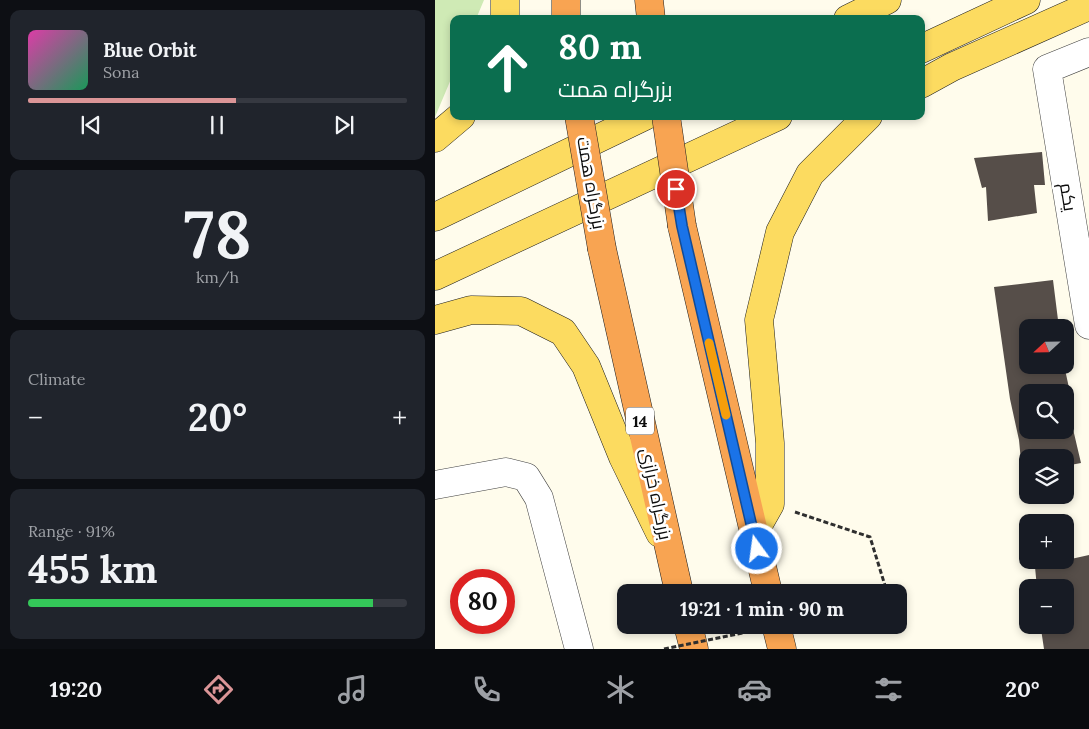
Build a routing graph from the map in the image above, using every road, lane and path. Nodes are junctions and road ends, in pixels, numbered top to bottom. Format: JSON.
{"nodes":[{"id":1,"x":505,"y":0,"type":"edge"},
{"id":2,"x":566,"y":0,"type":"edge"},
{"id":3,"x":649,"y":0,"type":"edge"},
{"id":4,"x":887,"y":0,"type":"edge"},
{"id":5,"x":1026,"y":0,"type":"edge"},
{"id":6,"x":1089,"y":6,"type":"edge"},
{"id":7,"x":505,"y":15,"type":"edge"},
{"id":8,"x":566,"y":15,"type":"edge"},
{"id":9,"x":651,"y":15,"type":"edge"},
{"id":10,"x":856,"y":15,"type":"edge"},
{"id":11,"x":925,"y":47,"type":"edge"},
{"id":12,"x":1089,"y":52,"type":"edge"},
{"id":13,"x":925,"y":82,"type":"edge"},
{"id":14,"x":456,"y":120,"type":"edge"},
{"id":15,"x":580,"y":120,"type":"edge"},
{"id":16,"x":637,"y":120,"type":"edge"},
{"id":17,"x":667,"y":120,"type":"edge"},
{"id":18,"x":769,"y":120,"type":"edge"},
{"id":19,"x":864,"y":120,"type":"edge"},
{"id":20,"x":435,"y":138,"type":"edge"},
{"id":21,"x":435,"y":217,"type":"edge"},
{"id":22,"x":602,"y":249,"type":"joint"},
{"id":23,"x":435,"y":276,"type":"edge"},
{"id":24,"x":435,"y":320,"type":"edge"},
{"id":25,"x":1089,"y":325,"type":"edge"},
{"id":26,"x":435,"y":485,"type":"edge"},
{"id":27,"x":770,"y":504,"type":"junction"},
{"id":28,"x":753,"y":534,"type":"junction"},
{"id":29,"x":669,"y":550,"type":"junction"},
{"id":30,"x":677,"y":584,"type":"edge"},
{"id":31,"x":766,"y":584,"type":"edge"},
{"id":32,"x":885,"y":584,"type":"edge"},
{"id":33,"x":690,"y":634,"type":"edge"},
{"id":34,"x":737,"y":634,"type":"edge"},
{"id":35,"x":778,"y":634,"type":"edge"},
{"id":36,"x":579,"y":649,"type":"edge"},
{"id":37,"x":664,"y":649,"type":"edge"},
{"id":38,"x":694,"y":649,"type":"edge"},
{"id":39,"x":782,"y":649,"type":"edge"}],
"edges":[{"from":1,"to":7,"type":"main road"},
{"from":2,"to":8,"type":"highway"},
{"from":3,"to":9,"type":"highway"},
{"from":4,"to":10,"type":"main road"},
{"from":5,"to":11,"type":"main road"},
{"from":6,"to":13,"type":"main road"},
{"from":12,"to":25,"type":"street","name":"یکم"},
{"from":14,"to":20,"type":"main road"},
{"from":15,"to":22,"type":"highway","name":"بزرگراه همت","number":"14","bridge":true},
{"from":16,"to":21,"type":"main road"},
{"from":17,"to":28,"type":"highway","bridge":true},
{"from":18,"to":23,"type":"main road"},
{"from":19,"to":27,"type":"main road"},
{"from":22,"to":29,"type":"highway","name":"بزرگراه خرازی","number":"14"},
{"from":24,"to":29,"type":"main road"},
{"from":26,"to":36,"type":"street"},
{"from":27,"to":28,"type":"main road"},
{"from":27,"to":32,"type":"path"},
{"from":28,"to":31,"type":"highway"},
{"from":29,"to":30,"type":"highway","name":"بزرگراه خرازی","number":"14"},
{"from":33,"to":38,"type":"highway"},
{"from":34,"to":37,"type":"path","bridge":true},
{"from":35,"to":39,"type":"highway"}]}
